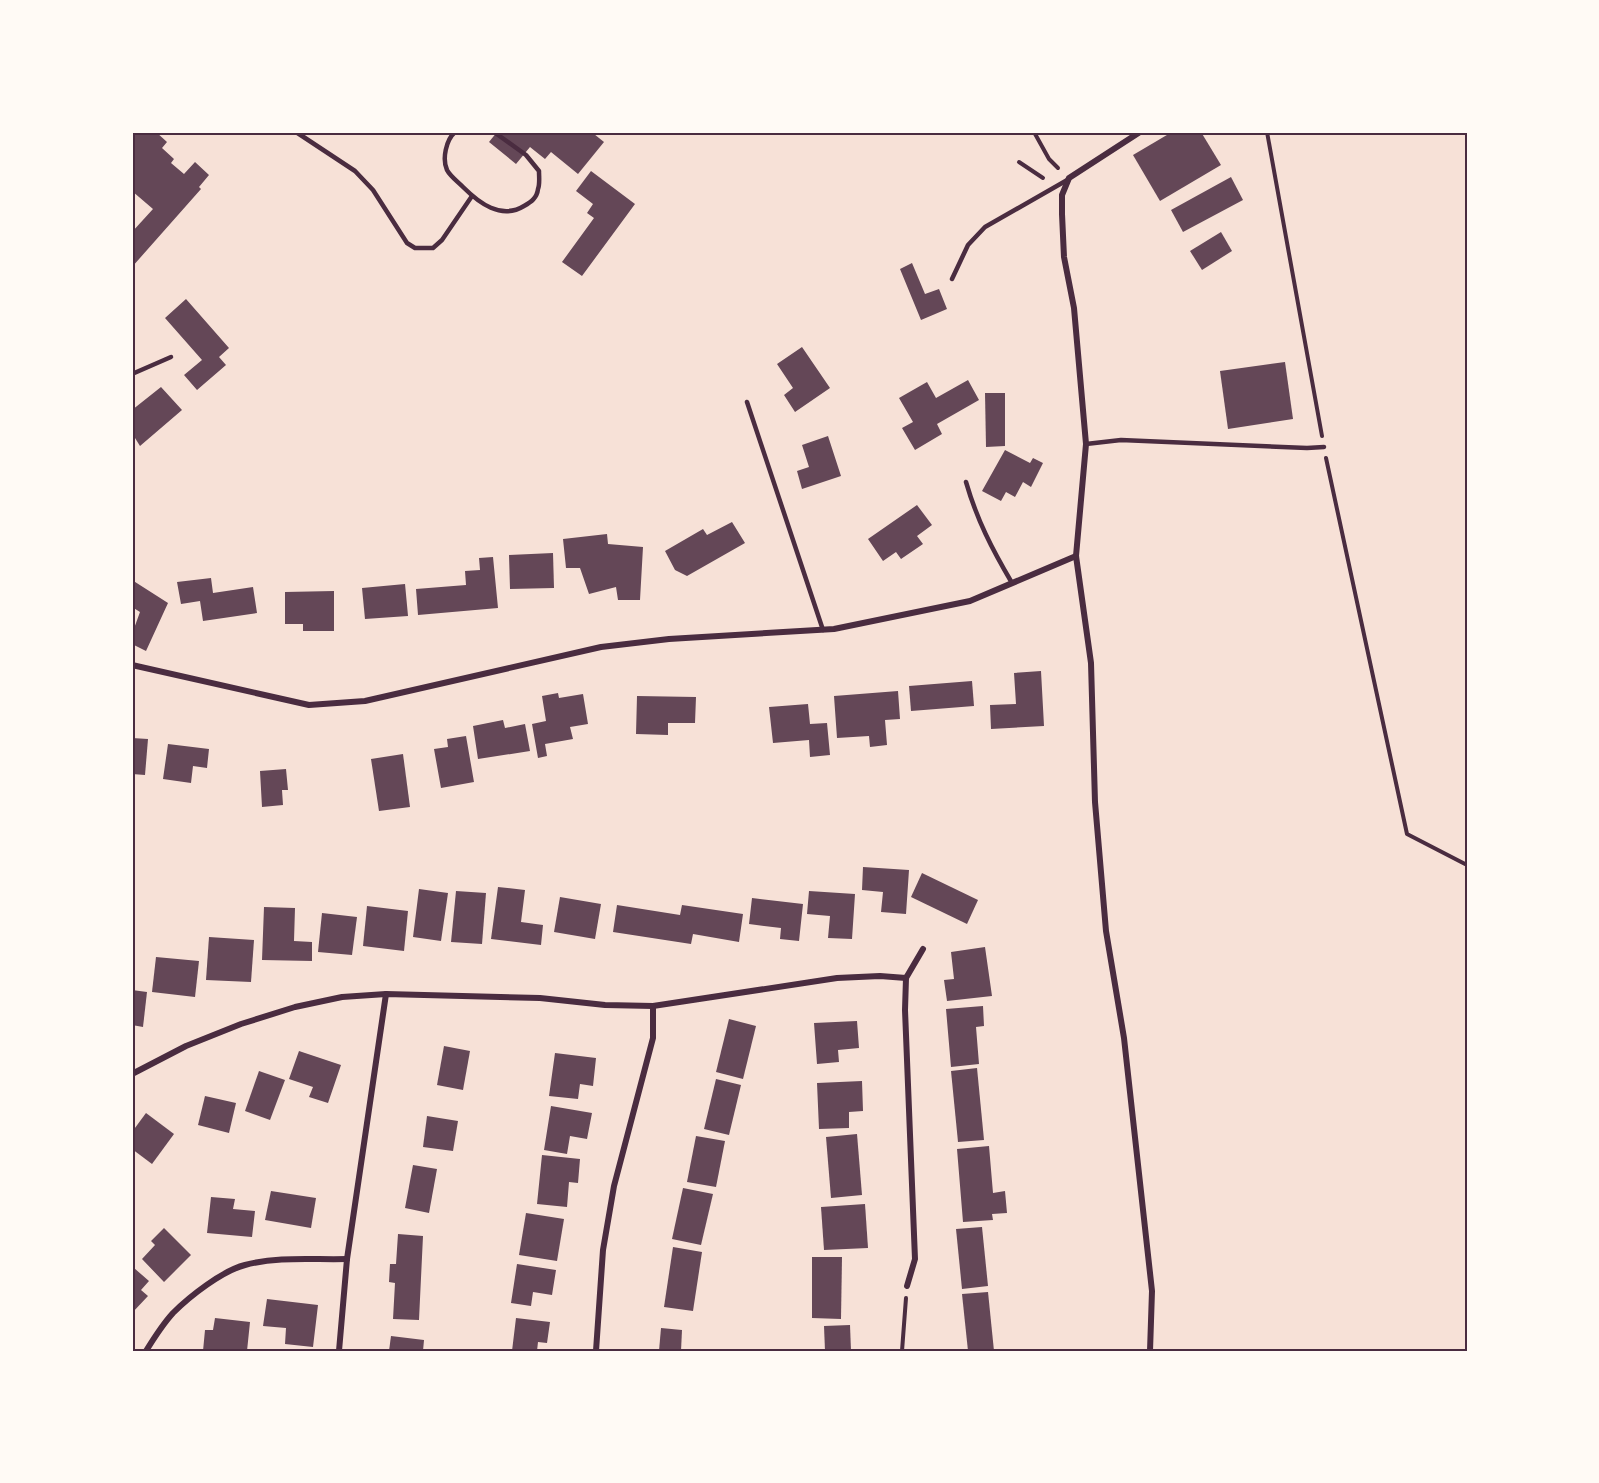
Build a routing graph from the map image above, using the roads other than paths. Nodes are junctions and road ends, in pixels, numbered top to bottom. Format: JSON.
{"nodes":[{"id":1,"x":296,"y":132,"type":"edge"},
{"id":2,"x":455,"y":132,"type":"edge"},
{"id":3,"x":494,"y":132,"type":"edge"},
{"id":4,"x":1140,"y":132,"type":"edge"},
{"id":5,"x":1069,"y":178,"type":"junction"},
{"id":6,"x":472,"y":196,"type":"junction"},
{"id":7,"x":952,"y":279,"type":"dead end"},
{"id":8,"x":171,"y":357,"type":"dead end"},
{"id":9,"x":132,"y":374,"type":"edge"},
{"id":10,"x":747,"y":402,"type":"dead end"},
{"id":11,"x":1086,"y":444,"type":"junction"},
{"id":12,"x":1324,"y":447,"type":"road end"},
{"id":13,"x":966,"y":482,"type":"dead end"},
{"id":14,"x":1076,"y":556,"type":"junction"},
{"id":15,"x":1012,"y":583,"type":"junction"},
{"id":16,"x":823,"y":630,"type":"junction"},
{"id":17,"x":132,"y":665,"type":"edge"},
{"id":18,"x":923,"y":949,"type":"dead end"},
{"id":19,"x":906,"y":978,"type":"junction"},
{"id":20,"x":386,"y":994,"type":"junction"},
{"id":21,"x":653,"y":1006,"type":"junction"},
{"id":22,"x":132,"y":1074,"type":"edge"},
{"id":23,"x":347,"y":1259,"type":"junction"},
{"id":24,"x":907,"y":1286,"type":"road end"},
{"id":25,"x":146,"y":1351,"type":"edge"},
{"id":26,"x":339,"y":1351,"type":"edge"},
{"id":27,"x":596,"y":1351,"type":"edge"},
{"id":28,"x":1150,"y":1351,"type":"edge"}],
"edges":[{"from":1,"to":6,"type":"lane"},
{"from":2,"to":6,"type":"lane"},
{"from":3,"to":6,"type":"lane"},
{"from":4,"to":5,"type":"street"},
{"from":5,"to":7,"type":"lane"},
{"from":5,"to":11,"type":"street"},
{"from":8,"to":9,"type":"lane"},
{"from":10,"to":16,"type":"lane"},
{"from":11,"to":12,"type":"lane"},
{"from":11,"to":14,"type":"street"},
{"from":13,"to":15,"type":"lane"},
{"from":14,"to":15,"type":"street"},
{"from":14,"to":28,"type":"street"},
{"from":15,"to":16,"type":"street"},
{"from":16,"to":17,"type":"street"},
{"from":18,"to":19,"type":"street"},
{"from":19,"to":21,"type":"street"},
{"from":19,"to":24,"type":"street"},
{"from":20,"to":21,"type":"street"},
{"from":20,"to":22,"type":"street"},
{"from":20,"to":23,"type":"street"},
{"from":21,"to":27,"type":"street"},
{"from":23,"to":25,"type":"street"},
{"from":23,"to":26,"type":"street"}]}
